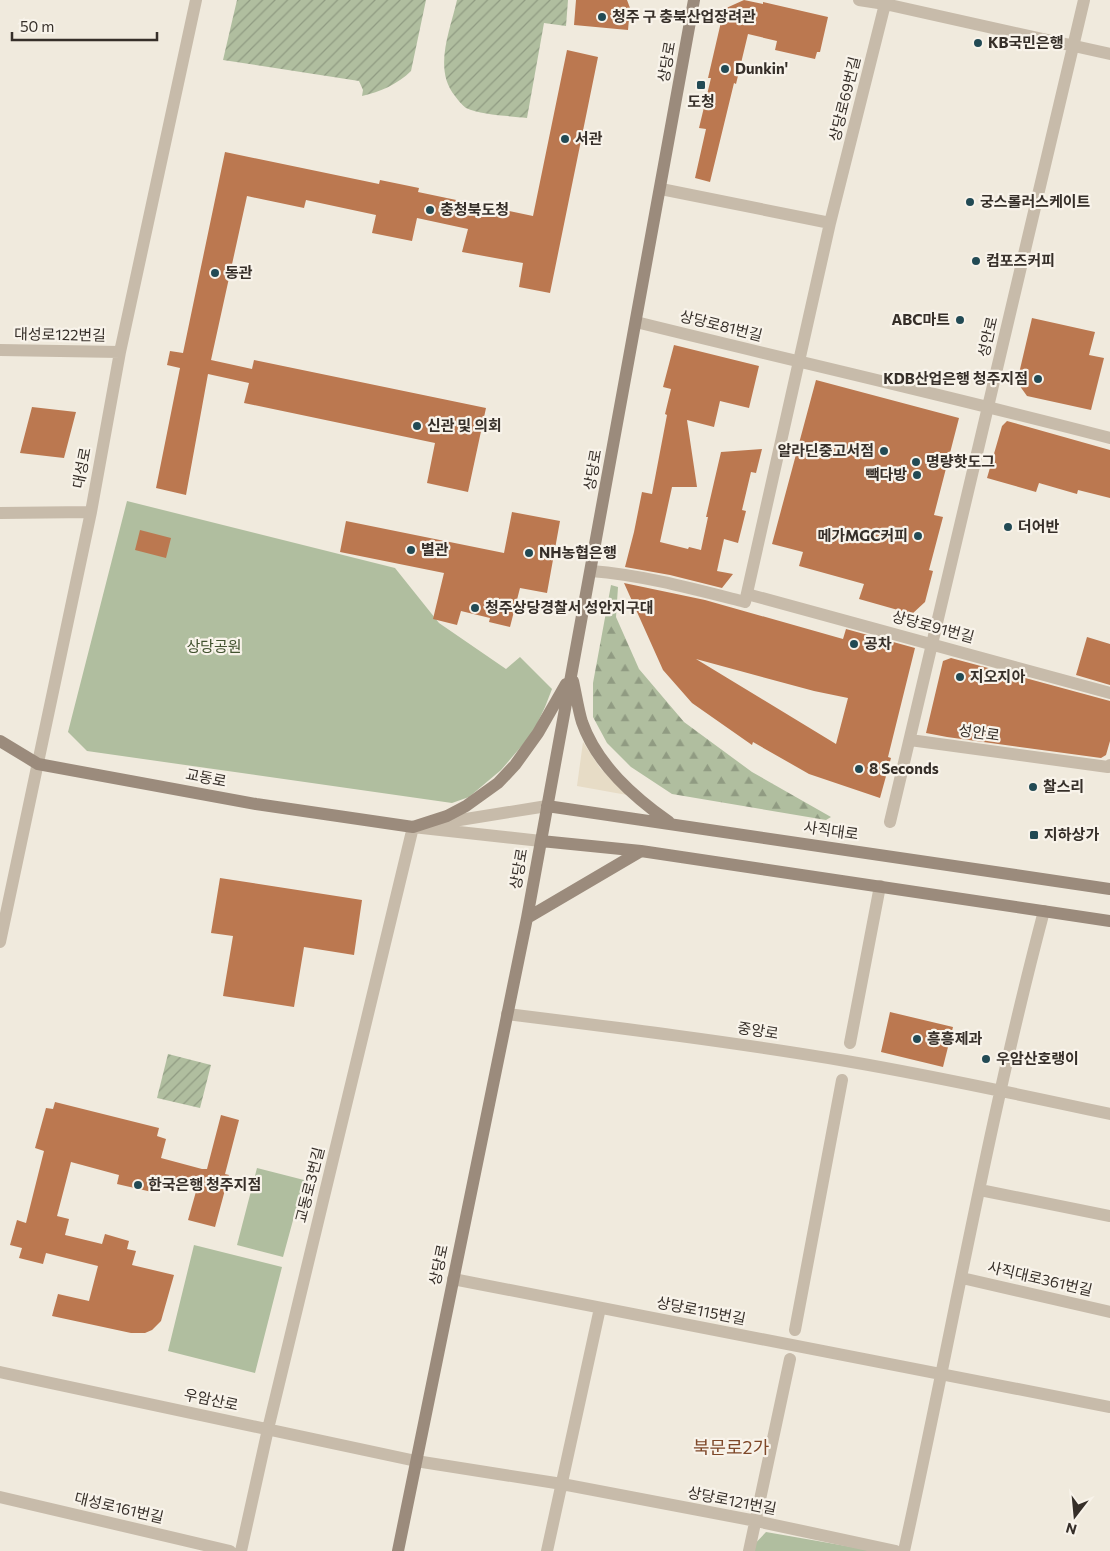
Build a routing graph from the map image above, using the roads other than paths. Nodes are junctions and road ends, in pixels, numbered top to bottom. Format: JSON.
{"nodes":[{"id":1,"x":196,"y":0,"type":"edge"},
{"id":2,"x":694,"y":0,"type":"edge"},
{"id":3,"x":858,"y":0,"type":"edge"},
{"id":4,"x":1084,"y":0,"type":"edge"},
{"id":5,"x":886,"y":2,"type":"edge"},
{"id":6,"x":1072,"y":46,"type":"junction"},
{"id":7,"x":1110,"y":54,"type":"edge"},
{"id":8,"x":661,"y":190,"type":"junction"},
{"id":9,"x":830,"y":223,"type":"junction"},
{"id":10,"x":636,"y":322,"type":"junction"},
{"id":11,"x":0,"y":350,"type":"edge"},
{"id":12,"x":120,"y":352,"type":"junction"},
{"id":13,"x":798,"y":362,"type":"junction"},
{"id":14,"x":988,"y":406,"type":"junction"},
{"id":15,"x":1110,"y":438,"type":"edge"},
{"id":16,"x":91,"y":512,"type":"junction"},
{"id":17,"x":0,"y":513,"type":"edge"},
{"id":18,"x":591,"y":571,"type":"junction"},
{"id":19,"x":747,"y":594,"type":"junction"},
{"id":20,"x":932,"y":644,"type":"junction"},
{"id":21,"x":572,"y":674,"type":"junction"},
{"id":22,"x":1110,"y":693,"type":"edge"},
{"id":23,"x":910,"y":740,"type":"junction"},
{"id":24,"x":0,"y":741,"type":"edge"},
{"id":25,"x":38,"y":764,"type":"junction"},
{"id":26,"x":1110,"y":765,"type":"edge"},
{"id":27,"x":547,"y":806,"type":"junction"},
{"id":28,"x":890,"y":822,"type":"dead end"},
{"id":29,"x":671,"y":824,"type":"junction"},
{"id":30,"x":413,"y":827,"type":"junction"},
{"id":31,"x":541,"y":841,"type":"junction"},
{"id":32,"x":641,"y":850,"type":"junction"},
{"id":33,"x":880,"y":886,"type":"junction"},
{"id":34,"x":1110,"y":888,"type":"edge"},
{"id":35,"x":1044,"y":911,"type":"junction"},
{"id":36,"x":527,"y":918,"type":"junction"},
{"id":37,"x":1110,"y":921,"type":"edge"},
{"id":38,"x":0,"y":942,"type":"edge"},
{"id":39,"x":507,"y":1014,"type":"junction"},
{"id":40,"x":850,"y":1043,"type":"dead end"},
{"id":41,"x":842,"y":1080,"type":"dead end"},
{"id":42,"x":1001,"y":1091,"type":"junction"},
{"id":43,"x":1110,"y":1114,"type":"edge"},
{"id":44,"x":980,"y":1190,"type":"junction"},
{"id":45,"x":1110,"y":1216,"type":"edge"},
{"id":46,"x":962,"y":1278,"type":"junction"},
{"id":47,"x":453,"y":1279,"type":"junction"},
{"id":48,"x":600,"y":1308,"type":"junction"},
{"id":49,"x":1110,"y":1312,"type":"edge"},
{"id":50,"x":795,"y":1330,"type":"dead end"},
{"id":51,"x":790,"y":1359,"type":"dead end"},
{"id":52,"x":0,"y":1372,"type":"edge"},
{"id":53,"x":942,"y":1374,"type":"junction"},
{"id":54,"x":1110,"y":1407,"type":"edge"},
{"id":55,"x":268,"y":1429,"type":"junction"},
{"id":56,"x":416,"y":1462,"type":"junction"},
{"id":57,"x":562,"y":1484,"type":"junction"},
{"id":58,"x":0,"y":1497,"type":"edge"},
{"id":59,"x":756,"y":1521,"type":"junction"},
{"id":60,"x":230,"y":1551,"type":"edge"},
{"id":61,"x":241,"y":1551,"type":"edge"},
{"id":62,"x":398,"y":1551,"type":"edge"},
{"id":63,"x":547,"y":1551,"type":"edge"},
{"id":64,"x":749,"y":1551,"type":"edge"},
{"id":65,"x":896,"y":1551,"type":"edge"},
{"id":66,"x":904,"y":1551,"type":"edge"}],
"edges":[{"from":1,"to":12,"type":"street","name":"대성로"},
{"from":2,"to":8,"type":"main road","name":"상당로"},
{"from":3,"to":5,"type":"street"},
{"from":4,"to":6,"type":"street","name":"성안로"},
{"from":5,"to":6,"type":"street"},
{"from":5,"to":9,"type":"street","name":"상당로69번길"},
{"from":6,"to":7,"type":"street"},
{"from":6,"to":14,"type":"street","name":"성안로"},
{"from":8,"to":9,"type":"street"},
{"from":8,"to":10,"type":"main road","name":"상당로"},
{"from":9,"to":13,"type":"street"},
{"from":10,"to":13,"type":"street","name":"상당로81번길"},
{"from":10,"to":18,"type":"main road","name":"상당로"},
{"from":11,"to":12,"type":"street","name":"대성로122번길"},
{"from":12,"to":16,"type":"street","name":"대성로"},
{"from":13,"to":14,"type":"street","name":"상당로81번길"},
{"from":13,"to":19,"type":"street"},
{"from":14,"to":15,"type":"street","name":"상당로81번길"},
{"from":14,"to":20,"type":"street","name":"성안로"},
{"from":16,"to":17,"type":"street"},
{"from":16,"to":25,"type":"street","name":"대성로"},
{"from":18,"to":19,"type":"street","name":"상당로91번길"},
{"from":18,"to":21,"type":"main road","name":"상당로"},
{"from":19,"to":20,"type":"street","name":"상당로91번길"},
{"from":20,"to":22,"type":"street","name":"상당로91번길"},
{"from":20,"to":23,"type":"street","name":"성안로"},
{"from":21,"to":27,"type":"main road","name":"상당로"},
{"from":21,"to":29,"type":"main road"},
{"from":21,"to":30,"type":"main road"},
{"from":23,"to":26,"type":"street","name":"성안로"},
{"from":23,"to":28,"type":"street","name":"성안로"},
{"from":24,"to":25,"type":"main road","name":"교동로"},
{"from":25,"to":30,"type":"main road","name":"교동로"},
{"from":25,"to":38,"type":"street","name":"대성로"},
{"from":27,"to":29,"type":"main road","name":"사직대로"},
{"from":27,"to":30,"type":"street","name":"교동로"},
{"from":27,"to":31,"type":"main road","name":"상당로"},
{"from":29,"to":34,"type":"main road","name":"사직대로"},
{"from":30,"to":31,"type":"street","name":"교동로"},
{"from":30,"to":55,"type":"street","name":"교동로3번길"},
{"from":31,"to":32,"type":"main road"},
{"from":31,"to":36,"type":"main road","name":"상당로"},
{"from":32,"to":33,"type":"main road"},
{"from":32,"to":36,"type":"main road"},
{"from":33,"to":35,"type":"main road"},
{"from":33,"to":40,"type":"street"},
{"from":35,"to":37,"type":"main road"},
{"from":35,"to":42,"type":"street"},
{"from":36,"to":39,"type":"main road","name":"상당로"},
{"from":39,"to":42,"type":"street","name":"중앙로"},
{"from":39,"to":47,"type":"main road","name":"상당로"},
{"from":41,"to":50,"type":"street"},
{"from":42,"to":43,"type":"street"},
{"from":42,"to":44,"type":"street"},
{"from":44,"to":45,"type":"street"},
{"from":44,"to":46,"type":"street"},
{"from":46,"to":49,"type":"street","name":"사직대로361번길"},
{"from":46,"to":53,"type":"street"},
{"from":47,"to":48,"type":"street","name":"상당로115번길"},
{"from":47,"to":56,"type":"main road","name":"상당로"},
{"from":48,"to":53,"type":"street","name":"상당로115번길"},
{"from":48,"to":57,"type":"street"},
{"from":51,"to":59,"type":"street"},
{"from":52,"to":55,"type":"street","name":"우암산로"},
{"from":53,"to":54,"type":"street","name":"상당로115번길"},
{"from":53,"to":66,"type":"street"},
{"from":55,"to":56,"type":"street","name":"우암산로"},
{"from":55,"to":61,"type":"street","name":"교동로3번길"},
{"from":56,"to":57,"type":"street","name":"상당로121번길"},
{"from":56,"to":62,"type":"main road","name":"상당로"},
{"from":57,"to":59,"type":"street","name":"상당로121번길"},
{"from":57,"to":63,"type":"street"},
{"from":58,"to":60,"type":"street","name":"대성로161번길"},
{"from":59,"to":64,"type":"street"},
{"from":59,"to":65,"type":"street","name":"상당로121번길"}]}
